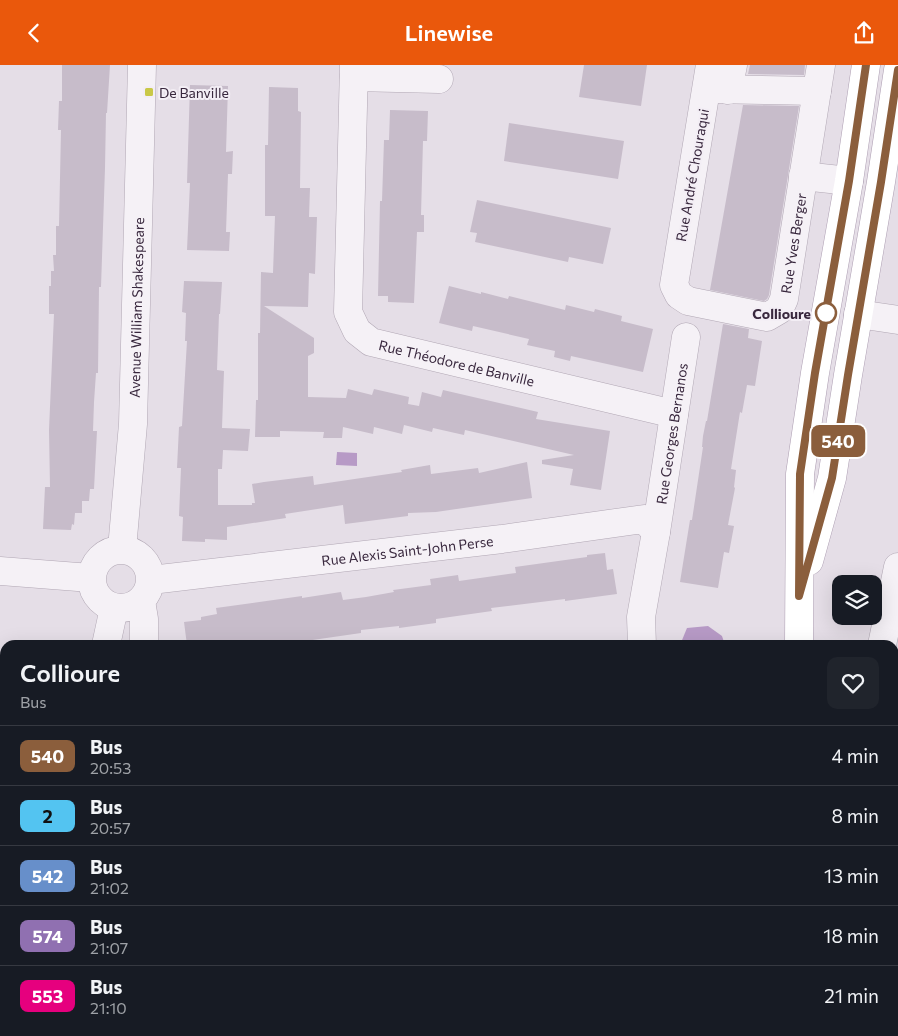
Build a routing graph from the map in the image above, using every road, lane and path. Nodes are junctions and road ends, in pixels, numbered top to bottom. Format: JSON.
{"nodes":[{"id":1,"x":142,"y":65,"type":"edge"},
{"id":2,"x":866,"y":65,"type":"edge"},
{"id":3,"x":898,"y":70,"type":"edge"},
{"id":4,"x":354,"y":71,"type":"edge"},
{"id":5,"x":719,"y":77,"type":"edge"},
{"id":6,"x":819,"y":78,"type":"edge"},
{"id":7,"x":439,"y":79,"type":"dead end"},
{"id":8,"x":803,"y":175,"type":"junction"},
{"id":9,"x":849,"y":181,"type":"junction"},
{"id":10,"x":889,"y":184,"type":"edge"},
{"id":11,"x":674,"y":285,"type":"joint"},
{"id":12,"x":858,"y":314,"type":"junction"},
{"id":13,"x":898,"y":320,"type":"edge"},
{"id":14,"x":686,"y":337,"type":"dead end"},
{"id":15,"x":674,"y":414,"type":"junction"},
{"id":16,"x":656,"y":532,"type":"junction"},
{"id":17,"x":122,"y":549,"type":"junction"},
{"id":18,"x":898,"y":567,"type":"edge"},
{"id":19,"x":0,"y":571,"type":"edge"},
{"id":20,"x":91,"y":578,"type":"junction"},
{"id":21,"x":146,"y":591,"type":"junction"},
{"id":22,"x":799,"y":596,"type":"junction"},
{"id":23,"x":114,"y":608,"type":"junction"},
{"id":24,"x":107,"y":640,"type":"edge"},
{"id":25,"x":144,"y":640,"type":"edge"},
{"id":26,"x":642,"y":640,"type":"edge"},
{"id":27,"x":798,"y":640,"type":"edge"},
{"id":28,"x":883,"y":640,"type":"edge"}],
"edges":[{"from":1,"to":17,"type":"street","name":"Avenue William Shakespeare"},
{"from":2,"to":9,"type":"main road"},
{"from":3,"to":10,"type":"main road"},
{"from":4,"to":7,"type":"street"},
{"from":4,"to":15,"type":"street","name":"Rue Théodore de Banville"},
{"from":5,"to":6,"type":"street"},
{"from":5,"to":11,"type":"street","name":"Rue André Chouraqui"},
{"from":6,"to":8,"type":"street","name":"Rue Yves Berger"},
{"from":8,"to":9,"type":"street"},
{"from":8,"to":11,"type":"street","name":"Rue Yves Berger"},
{"from":9,"to":22,"type":"main road"},
{"from":10,"to":12,"type":"main road"},
{"from":12,"to":13,"type":"street"},
{"from":12,"to":22,"type":"main road"},
{"from":14,"to":15,"type":"street","name":"Rue Georges Bernanos"},
{"from":15,"to":16,"type":"street","name":"Rue Georges Bernanos"},
{"from":16,"to":21,"type":"street","name":"Rue Alexis Saint-John Perse"},
{"from":16,"to":26,"type":"street","name":"Rue Georges Bernanos"},
{"from":17,"to":20,"type":"street"},
{"from":17,"to":21,"type":"street"},
{"from":18,"to":28,"type":"street"},
{"from":19,"to":20,"type":"street"},
{"from":20,"to":23,"type":"street"},
{"from":21,"to":23,"type":"street"},
{"from":21,"to":25,"type":"street"},
{"from":22,"to":27,"type":"main road"},
{"from":23,"to":24,"type":"street"}]}
